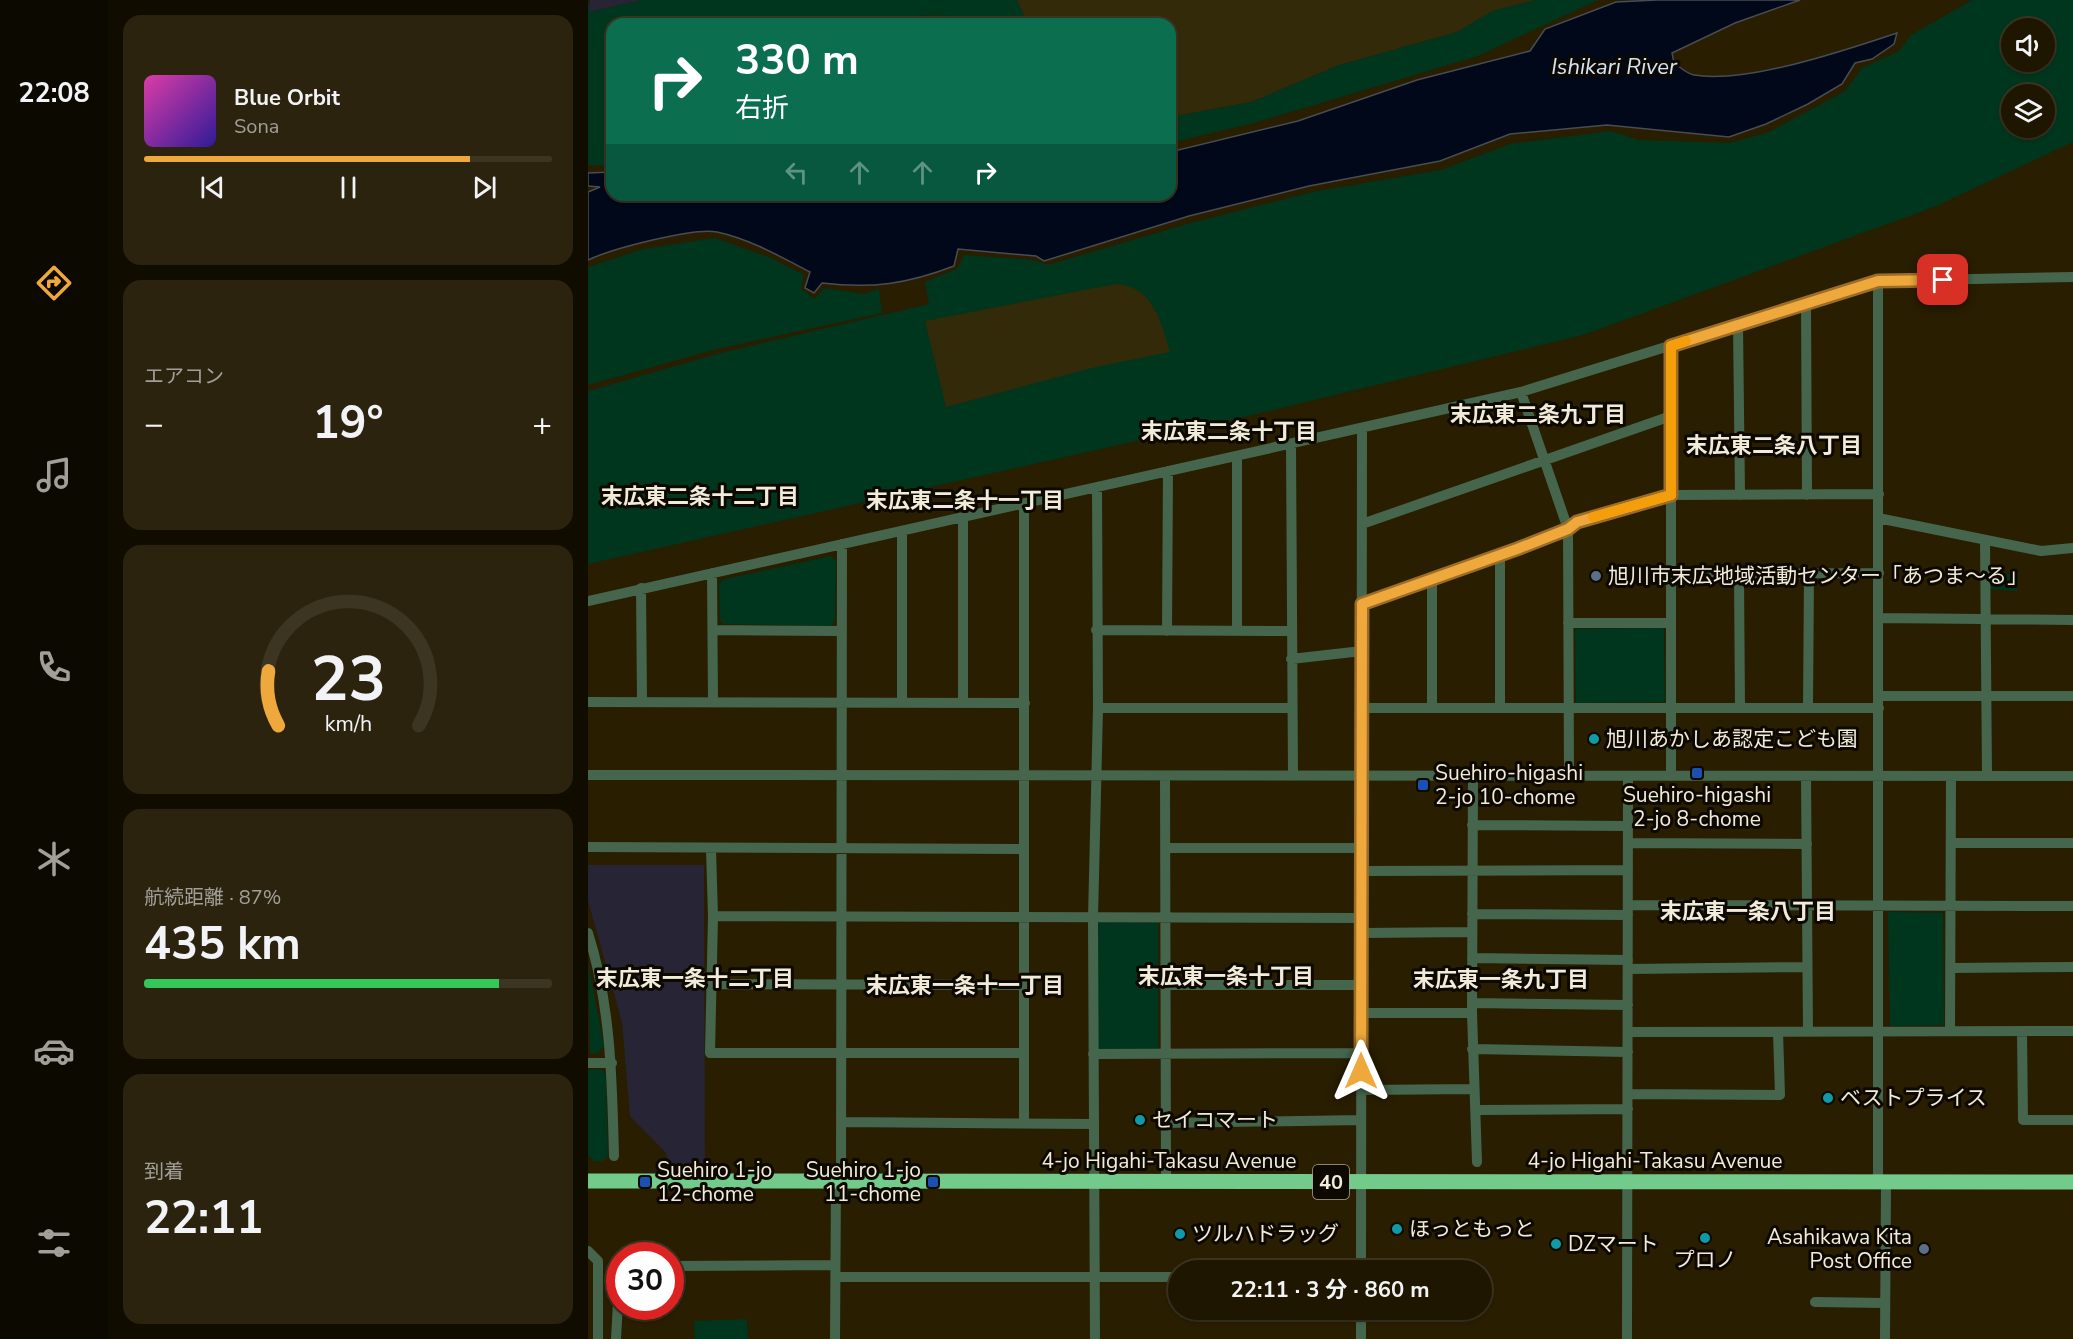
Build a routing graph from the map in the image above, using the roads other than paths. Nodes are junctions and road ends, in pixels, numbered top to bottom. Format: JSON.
{"nodes":[{"id":1,"x":2073,"y":277,"type":"edge"},
{"id":2,"x":1878,"y":281,"type":"junction"},
{"id":3,"x":1806,"y":304,"type":"junction"},
{"id":4,"x":1738,"y":325,"type":"junction"},
{"id":5,"x":1671,"y":346,"type":"junction"},
{"id":6,"x":1521,"y":392,"type":"junction"},
{"id":7,"x":1671,"y":416,"type":"junction"},
{"id":8,"x":1362,"y":428,"type":"junction"},
{"id":9,"x":1291,"y":444,"type":"junction"},
{"id":10,"x":1237,"y":456,"type":"junction"},
{"id":11,"x":1544,"y":460,"type":"junction"},
{"id":12,"x":1168,"y":471,"type":"junction"},
{"id":13,"x":1097,"y":487,"type":"junction"},
{"id":14,"x":1879,"y":494,"type":"junction"},
{"id":15,"x":1671,"y":495,"type":"junction"},
{"id":16,"x":1740,"y":495,"type":"junction"},
{"id":17,"x":1807,"y":495,"type":"junction"},
{"id":18,"x":1024,"y":504,"type":"junction"},
{"id":19,"x":963,"y":518,"type":"junction"},
{"id":20,"x":1878,"y":518,"type":"junction"},
{"id":21,"x":1362,"y":524,"type":"junction"},
{"id":22,"x":1568,"y":529,"type":"junction"},
{"id":23,"x":902,"y":531,"type":"junction"},
{"id":24,"x":1985,"y":540,"type":"junction"},
{"id":25,"x":842,"y":543,"type":"junction"},
{"id":26,"x":2073,"y":548,"type":"edge"},
{"id":27,"x":1500,"y":555,"type":"junction"},
{"id":28,"x":712,"y":573,"type":"junction"},
{"id":29,"x":1879,"y":573,"type":"junction"},
{"id":30,"x":1670,"y":574,"type":"junction"},
{"id":31,"x":1809,"y":574,"type":"junction"},
{"id":32,"x":1739,"y":575,"type":"junction"},
{"id":33,"x":1432,"y":579,"type":"junction"},
{"id":34,"x":641,"y":588,"type":"junction"},
{"id":35,"x":588,"y":601,"type":"edge"},
{"id":36,"x":1362,"y":604,"type":"junction"},
{"id":37,"x":1880,"y":618,"type":"junction"},
{"id":38,"x":1986,"y":620,"type":"junction"},
{"id":39,"x":2073,"y":620,"type":"edge"},
{"id":40,"x":1568,"y":623,"type":"junction"},
{"id":41,"x":1670,"y":623,"type":"junction"},
{"id":42,"x":713,"y":630,"type":"junction"},
{"id":43,"x":1096,"y":630,"type":"junction"},
{"id":44,"x":840,"y":631,"type":"junction"},
{"id":45,"x":1167,"y":631,"type":"junction"},
{"id":46,"x":1237,"y":631,"type":"junction"},
{"id":47,"x":1290,"y":632,"type":"junction"},
{"id":48,"x":1362,"y":651,"type":"junction"},
{"id":49,"x":1291,"y":659,"type":"junction"},
{"id":50,"x":1879,"y":696,"type":"junction"},
{"id":51,"x":1987,"y":696,"type":"junction"},
{"id":52,"x":2073,"y":696,"type":"edge"},
{"id":53,"x":642,"y":701,"type":"junction"},
{"id":54,"x":588,"y":702,"type":"edge"},
{"id":55,"x":713,"y":702,"type":"junction"},
{"id":56,"x":843,"y":702,"type":"junction"},
{"id":57,"x":902,"y":703,"type":"junction"},
{"id":58,"x":963,"y":703,"type":"junction"},
{"id":59,"x":1025,"y":703,"type":"junction"},
{"id":60,"x":1808,"y":707,"type":"junction"},
{"id":61,"x":1098,"y":708,"type":"junction"},
{"id":62,"x":1291,"y":708,"type":"junction"},
{"id":63,"x":1362,"y":708,"type":"junction"},
{"id":64,"x":1432,"y":708,"type":"junction"},
{"id":65,"x":1500,"y":708,"type":"junction"},
{"id":66,"x":1568,"y":708,"type":"junction"},
{"id":67,"x":1740,"y":708,"type":"junction"},
{"id":68,"x":1879,"y":708,"type":"junction"},
{"id":69,"x":1671,"y":709,"type":"junction"},
{"id":70,"x":588,"y":775,"type":"edge"},
{"id":71,"x":842,"y":775,"type":"junction"},
{"id":72,"x":1024,"y":776,"type":"junction"},
{"id":73,"x":1094,"y":776,"type":"junction"},
{"id":74,"x":1165,"y":776,"type":"junction"},
{"id":75,"x":1293,"y":776,"type":"junction"},
{"id":76,"x":1363,"y":776,"type":"junction"},
{"id":77,"x":1569,"y":776,"type":"junction"},
{"id":78,"x":1671,"y":776,"type":"junction"},
{"id":79,"x":1879,"y":776,"type":"junction"},
{"id":80,"x":1951,"y":776,"type":"junction"},
{"id":81,"x":1987,"y":776,"type":"junction"},
{"id":82,"x":2073,"y":776,"type":"edge"},
{"id":83,"x":1473,"y":777,"type":"junction"},
{"id":84,"x":1628,"y":777,"type":"junction"},
{"id":85,"x":1806,"y":777,"type":"junction"},
{"id":86,"x":1472,"y":825,"type":"junction"},
{"id":87,"x":1628,"y":826,"type":"junction"},
{"id":88,"x":1628,"y":843,"type":"junction"},
{"id":89,"x":1951,"y":843,"type":"junction"},
{"id":90,"x":2073,"y":843,"type":"edge"},
{"id":91,"x":1807,"y":844,"type":"junction"},
{"id":92,"x":588,"y":847,"type":"edge"},
{"id":93,"x":842,"y":848,"type":"junction"},
{"id":94,"x":1166,"y":848,"type":"junction"},
{"id":95,"x":1362,"y":848,"type":"junction"},
{"id":96,"x":711,"y":849,"type":"junction"},
{"id":97,"x":1024,"y":849,"type":"junction"},
{"id":98,"x":1472,"y":869,"type":"junction"},
{"id":99,"x":1628,"y":870,"type":"junction"},
{"id":100,"x":1362,"y":872,"type":"junction"},
{"id":101,"x":1879,"y":906,"type":"junction"},
{"id":102,"x":1951,"y":906,"type":"junction"},
{"id":103,"x":2073,"y":906,"type":"edge"},
{"id":104,"x":1808,"y":907,"type":"junction"},
{"id":105,"x":1628,"y":910,"type":"junction"},
{"id":106,"x":1472,"y":914,"type":"junction"},
{"id":107,"x":713,"y":916,"type":"junction"},
{"id":108,"x":1024,"y":916,"type":"junction"},
{"id":109,"x":843,"y":917,"type":"junction"},
{"id":110,"x":1165,"y":917,"type":"junction"},
{"id":111,"x":1093,"y":918,"type":"junction"},
{"id":112,"x":1362,"y":918,"type":"junction"},
{"id":113,"x":1473,"y":932,"type":"junction"},
{"id":114,"x":588,"y":933,"type":"edge"},
{"id":115,"x":1362,"y":933,"type":"junction"},
{"id":116,"x":1473,"y":958,"type":"junction"},
{"id":117,"x":1628,"y":965,"type":"junction"},
{"id":118,"x":1807,"y":967,"type":"junction"},
{"id":119,"x":2073,"y":967,"type":"edge"},
{"id":120,"x":1951,"y":968,"type":"junction"},
{"id":121,"x":713,"y":984,"type":"junction"},
{"id":122,"x":1024,"y":984,"type":"junction"},
{"id":123,"x":842,"y":985,"type":"junction"},
{"id":124,"x":1166,"y":985,"type":"junction"},
{"id":125,"x":1362,"y":986,"type":"junction"},
{"id":126,"x":1628,"y":1005,"type":"junction"},
{"id":127,"x":1472,"y":1008,"type":"junction"},
{"id":128,"x":1362,"y":1013,"type":"junction"},
{"id":129,"x":1950,"y":1031,"type":"junction"},
{"id":130,"x":1628,"y":1032,"type":"junction"},
{"id":131,"x":1778,"y":1032,"type":"junction"},
{"id":132,"x":1808,"y":1032,"type":"junction"},
{"id":133,"x":1878,"y":1032,"type":"junction"},
{"id":134,"x":2022,"y":1032,"type":"junction"},
{"id":135,"x":2073,"y":1032,"type":"edge"},
{"id":136,"x":1472,"y":1049,"type":"junction"},
{"id":137,"x":1628,"y":1052,"type":"junction"},
{"id":138,"x":842,"y":1053,"type":"junction"},
{"id":139,"x":1024,"y":1053,"type":"junction"},
{"id":140,"x":1165,"y":1053,"type":"junction"},
{"id":141,"x":1362,"y":1053,"type":"junction"},
{"id":142,"x":1093,"y":1054,"type":"junction"},
{"id":143,"x":588,"y":1063,"type":"edge"},
{"id":144,"x":612,"y":1063,"type":"junction"},
{"id":145,"x":1474,"y":1089,"type":"junction"},
{"id":146,"x":1361,"y":1090,"type":"junction"},
{"id":147,"x":1628,"y":1094,"type":"junction"},
{"id":148,"x":1628,"y":1109,"type":"junction"},
{"id":149,"x":1477,"y":1110,"type":"junction"},
{"id":150,"x":1361,"y":1120,"type":"junction"},
{"id":151,"x":2073,"y":1120,"type":"edge"},
{"id":152,"x":1023,"y":1121,"type":"junction"},
{"id":153,"x":842,"y":1122,"type":"junction"},
{"id":154,"x":1164,"y":1123,"type":"junction"},
{"id":155,"x":1093,"y":1124,"type":"junction"},
{"id":156,"x":614,"y":1156,"type":"dead end"},
{"id":157,"x":1477,"y":1162,"type":"dead end"},
{"id":158,"x":588,"y":1181,"type":"edge"},
{"id":159,"x":839,"y":1182,"type":"junction"},
{"id":160,"x":1093,"y":1182,"type":"junction"},
{"id":161,"x":1166,"y":1182,"type":"junction"},
{"id":162,"x":1361,"y":1182,"type":"junction"},
{"id":163,"x":1628,"y":1182,"type":"junction"},
{"id":164,"x":2073,"y":1182,"type":"edge"},
{"id":165,"x":1882,"y":1184,"type":"junction"},
{"id":166,"x":588,"y":1251,"type":"edge"},
{"id":167,"x":1361,"y":1260,"type":"edge"},
{"id":168,"x":684,"y":1266,"type":"edge"},
{"id":169,"x":835,"y":1271,"type":"junction"},
{"id":170,"x":1095,"y":1276,"type":"junction"},
{"id":171,"x":1168,"y":1277,"type":"edge"},
{"id":172,"x":1815,"y":1302,"type":"dead end"},
{"id":173,"x":1885,"y":1303,"type":"junction"},
{"id":174,"x":617,"y":1320,"type":"edge"},
{"id":175,"x":1361,"y":1320,"type":"edge"},
{"id":176,"x":598,"y":1339,"type":"edge"},
{"id":177,"x":616,"y":1339,"type":"edge"},
{"id":178,"x":835,"y":1339,"type":"edge"},
{"id":179,"x":1095,"y":1339,"type":"edge"},
{"id":180,"x":1361,"y":1339,"type":"edge"},
{"id":181,"x":1627,"y":1339,"type":"edge"},
{"id":182,"x":1885,"y":1339,"type":"edge"}],
"edges":[{"from":1,"to":2,"type":"street"},
{"from":2,"to":3,"type":"street"},
{"from":2,"to":14,"type":"street"},
{"from":3,"to":4,"type":"street"},
{"from":3,"to":17,"type":"street"},
{"from":4,"to":5,"type":"street"},
{"from":4,"to":16,"type":"street"},
{"from":5,"to":6,"type":"street"},
{"from":5,"to":7,"type":"street"},
{"from":6,"to":8,"type":"street"},
{"from":6,"to":11,"type":"street"},
{"from":7,"to":11,"type":"street"},
{"from":7,"to":15,"type":"street"},
{"from":8,"to":9,"type":"street"},
{"from":8,"to":21,"type":"street"},
{"from":9,"to":10,"type":"street"},
{"from":9,"to":47,"type":"street"},
{"from":10,"to":12,"type":"street"},
{"from":10,"to":46,"type":"street"},
{"from":11,"to":21,"type":"street"},
{"from":11,"to":22,"type":"street"},
{"from":12,"to":13,"type":"street"},
{"from":12,"to":45,"type":"street"},
{"from":13,"to":18,"type":"street"},
{"from":13,"to":43,"type":"street"},
{"from":14,"to":17,"type":"street"},
{"from":14,"to":20,"type":"street"},
{"from":15,"to":16,"type":"street"},
{"from":15,"to":22,"type":"street"},
{"from":15,"to":30,"type":"street"},
{"from":16,"to":17,"type":"street"},
{"from":18,"to":19,"type":"street"},
{"from":18,"to":59,"type":"street"},
{"from":19,"to":23,"type":"street"},
{"from":19,"to":58,"type":"street"},
{"from":20,"to":24,"type":"street"},
{"from":20,"to":29,"type":"street"},
{"from":21,"to":36,"type":"street"},
{"from":22,"to":27,"type":"street"},
{"from":22,"to":40,"type":"street"},
{"from":23,"to":25,"type":"street"},
{"from":23,"to":57,"type":"street"},
{"from":24,"to":26,"type":"street"},
{"from":24,"to":38,"type":"street"},
{"from":25,"to":28,"type":"street"},
{"from":25,"to":44,"type":"street"},
{"from":27,"to":33,"type":"street"},
{"from":27,"to":65,"type":"street"},
{"from":28,"to":34,"type":"street"},
{"from":28,"to":42,"type":"street"},
{"from":29,"to":31,"type":"street"},
{"from":29,"to":37,"type":"street"},
{"from":30,"to":32,"type":"street"},
{"from":30,"to":41,"type":"street"},
{"from":31,"to":32,"type":"street"},
{"from":31,"to":60,"type":"street"},
{"from":32,"to":67,"type":"street"},
{"from":33,"to":36,"type":"street"},
{"from":33,"to":64,"type":"street"},
{"from":34,"to":35,"type":"street"},
{"from":34,"to":53,"type":"street"},
{"from":36,"to":48,"type":"street"},
{"from":37,"to":38,"type":"street"},
{"from":37,"to":50,"type":"street"},
{"from":38,"to":39,"type":"street"},
{"from":38,"to":51,"type":"street"},
{"from":40,"to":41,"type":"street"},
{"from":40,"to":66,"type":"street"},
{"from":41,"to":69,"type":"street"},
{"from":42,"to":44,"type":"street"},
{"from":42,"to":55,"type":"street"},
{"from":43,"to":45,"type":"street"},
{"from":43,"to":61,"type":"street"},
{"from":44,"to":56,"type":"street"},
{"from":45,"to":46,"type":"street"},
{"from":46,"to":47,"type":"street"},
{"from":47,"to":49,"type":"street"},
{"from":48,"to":49,"type":"street"},
{"from":48,"to":63,"type":"street"},
{"from":49,"to":62,"type":"street"},
{"from":50,"to":51,"type":"street"},
{"from":50,"to":68,"type":"street"},
{"from":51,"to":52,"type":"street"},
{"from":51,"to":81,"type":"street"},
{"from":53,"to":54,"type":"street"},
{"from":53,"to":55,"type":"street"},
{"from":55,"to":56,"type":"street"},
{"from":56,"to":57,"type":"street"},
{"from":56,"to":71,"type":"street"},
{"from":57,"to":58,"type":"street"},
{"from":58,"to":59,"type":"street"},
{"from":59,"to":72,"type":"street"},
{"from":60,"to":67,"type":"street"},
{"from":60,"to":68,"type":"street"},
{"from":61,"to":62,"type":"street"},
{"from":61,"to":73,"type":"street"},
{"from":62,"to":75,"type":"street"},
{"from":63,"to":64,"type":"street"},
{"from":63,"to":76,"type":"street"},
{"from":64,"to":65,"type":"street"},
{"from":65,"to":66,"type":"street"},
{"from":66,"to":69,"type":"street"},
{"from":66,"to":77,"type":"street"},
{"from":67,"to":69,"type":"street"},
{"from":68,"to":79,"type":"street"},
{"from":69,"to":78,"type":"street"},
{"from":70,"to":71,"type":"street"},
{"from":71,"to":72,"type":"street"},
{"from":71,"to":93,"type":"street"},
{"from":72,"to":73,"type":"street"},
{"from":72,"to":97,"type":"street"},
{"from":73,"to":74,"type":"street"},
{"from":73,"to":111,"type":"street"},
{"from":74,"to":75,"type":"street"},
{"from":74,"to":94,"type":"street"},
{"from":75,"to":76,"type":"street"},
{"from":76,"to":83,"type":"street"},
{"from":76,"to":95,"type":"street"},
{"from":77,"to":83,"type":"street"},
{"from":77,"to":84,"type":"street"},
{"from":78,"to":84,"type":"street"},
{"from":78,"to":85,"type":"street"},
{"from":79,"to":80,"type":"street"},
{"from":79,"to":85,"type":"street"},
{"from":79,"to":101,"type":"street"},
{"from":80,"to":81,"type":"street"},
{"from":80,"to":89,"type":"street"},
{"from":81,"to":82,"type":"street"},
{"from":83,"to":86,"type":"street"},
{"from":84,"to":87,"type":"street"},
{"from":85,"to":91,"type":"street"},
{"from":86,"to":87,"type":"street"},
{"from":86,"to":98,"type":"street"},
{"from":87,"to":88,"type":"street"},
{"from":88,"to":91,"type":"street"},
{"from":88,"to":99,"type":"street"},
{"from":89,"to":90,"type":"street"},
{"from":89,"to":102,"type":"street"},
{"from":91,"to":104,"type":"street"},
{"from":92,"to":96,"type":"street"},
{"from":93,"to":96,"type":"street"},
{"from":93,"to":97,"type":"street"},
{"from":93,"to":109,"type":"street"},
{"from":94,"to":95,"type":"street"},
{"from":94,"to":110,"type":"street"},
{"from":95,"to":100,"type":"street"},
{"from":96,"to":107,"type":"street"},
{"from":97,"to":108,"type":"street"},
{"from":98,"to":99,"type":"street"},
{"from":98,"to":100,"type":"street"},
{"from":98,"to":106,"type":"street"},
{"from":99,"to":105,"type":"street"},
{"from":100,"to":112,"type":"street"},
{"from":101,"to":102,"type":"street"},
{"from":101,"to":104,"type":"street"},
{"from":101,"to":133,"type":"street"},
{"from":102,"to":103,"type":"street"},
{"from":102,"to":120,"type":"street"},
{"from":104,"to":105,"type":"street"},
{"from":104,"to":118,"type":"street"},
{"from":105,"to":106,"type":"street"},
{"from":105,"to":117,"type":"street"},
{"from":106,"to":113,"type":"street"},
{"from":107,"to":109,"type":"street"},
{"from":107,"to":121,"type":"street"},
{"from":108,"to":109,"type":"street"},
{"from":108,"to":111,"type":"street"},
{"from":108,"to":122,"type":"street"},
{"from":109,"to":123,"type":"street"},
{"from":110,"to":111,"type":"street"},
{"from":110,"to":112,"type":"street"},
{"from":110,"to":124,"type":"street"},
{"from":111,"to":142,"type":"street"},
{"from":112,"to":115,"type":"street"},
{"from":113,"to":115,"type":"street"},
{"from":113,"to":116,"type":"street"},
{"from":114,"to":144,"type":"street"},
{"from":115,"to":125,"type":"street"},
{"from":116,"to":117,"type":"street"},
{"from":116,"to":127,"type":"street"},
{"from":117,"to":118,"type":"street"},
{"from":117,"to":126,"type":"street"},
{"from":118,"to":132,"type":"street"},
{"from":119,"to":120,"type":"street"},
{"from":120,"to":129,"type":"street"},
{"from":121,"to":123,"type":"street"},
{"from":121,"to":138,"type":"street"},
{"from":122,"to":123,"type":"street"},
{"from":122,"to":139,"type":"street"},
{"from":123,"to":138,"type":"street"},
{"from":124,"to":125,"type":"street"},
{"from":124,"to":140,"type":"street"},
{"from":125,"to":128,"type":"street"},
{"from":126,"to":127,"type":"street"},
{"from":126,"to":130,"type":"street"},
{"from":127,"to":128,"type":"street"},
{"from":127,"to":136,"type":"street"},
{"from":128,"to":141,"type":"street"},
{"from":129,"to":133,"type":"street"},
{"from":129,"to":134,"type":"street"},
{"from":130,"to":131,"type":"street"},
{"from":130,"to":137,"type":"street"},
{"from":131,"to":132,"type":"street"},
{"from":131,"to":147,"type":"street"},
{"from":132,"to":133,"type":"street"},
{"from":133,"to":165,"type":"street"},
{"from":134,"to":135,"type":"street"},
{"from":134,"to":151,"type":"street"},
{"from":136,"to":137,"type":"street"},
{"from":136,"to":145,"type":"street"},
{"from":137,"to":147,"type":"street"},
{"from":138,"to":139,"type":"street"},
{"from":138,"to":153,"type":"street"},
{"from":139,"to":152,"type":"street"},
{"from":140,"to":141,"type":"street"},
{"from":140,"to":142,"type":"street"},
{"from":140,"to":154,"type":"street"},
{"from":141,"to":146,"type":"street"},
{"from":142,"to":155,"type":"street"},
{"from":143,"to":144,"type":"street"},
{"from":144,"to":156,"type":"street"},
{"from":145,"to":146,"type":"street"},
{"from":145,"to":149,"type":"street"},
{"from":146,"to":150,"type":"street"},
{"from":147,"to":148,"type":"street"},
{"from":148,"to":149,"type":"street"},
{"from":148,"to":163,"type":"street"},
{"from":149,"to":157,"type":"street"},
{"from":150,"to":154,"type":"street"},
{"from":150,"to":162,"type":"street"},
{"from":152,"to":153,"type":"street"},
{"from":152,"to":155,"type":"street"},
{"from":153,"to":159,"type":"street"},
{"from":154,"to":161,"type":"street"},
{"from":155,"to":160,"type":"street"},
{"from":158,"to":159,"type":"highway","name":"4-jo Higahi-Takasu Avenue","number":"40"},
{"from":159,"to":160,"type":"highway","name":"4-jo Higahi-Takasu Avenue","number":"40"},
{"from":159,"to":169,"type":"street"},
{"from":160,"to":161,"type":"highway","name":"4-jo Higahi-Takasu Avenue","number":"40"},
{"from":160,"to":170,"type":"street"},
{"from":161,"to":162,"type":"highway","name":"4-jo Higahi-Takasu Avenue","number":"40"},
{"from":162,"to":163,"type":"highway","name":"4-jo Higahi-Takasu Avenue","number":"40"},
{"from":162,"to":167,"type":"street"},
{"from":163,"to":165,"type":"highway","name":"4-jo Higahi-Takasu Avenue","number":"40"},
{"from":163,"to":181,"type":"street"},
{"from":164,"to":165,"type":"highway","name":"4-jo Higahi-Takasu Avenue","number":"40"},
{"from":165,"to":173,"type":"street"},
{"from":166,"to":176,"type":"street"},
{"from":168,"to":169,"type":"street"},
{"from":169,"to":170,"type":"street"},
{"from":169,"to":178,"type":"street"},
{"from":170,"to":171,"type":"street"},
{"from":170,"to":179,"type":"street"},
{"from":172,"to":173,"type":"street"},
{"from":173,"to":182,"type":"street"},
{"from":174,"to":177,"type":"street"},
{"from":175,"to":180,"type":"street"}]}
